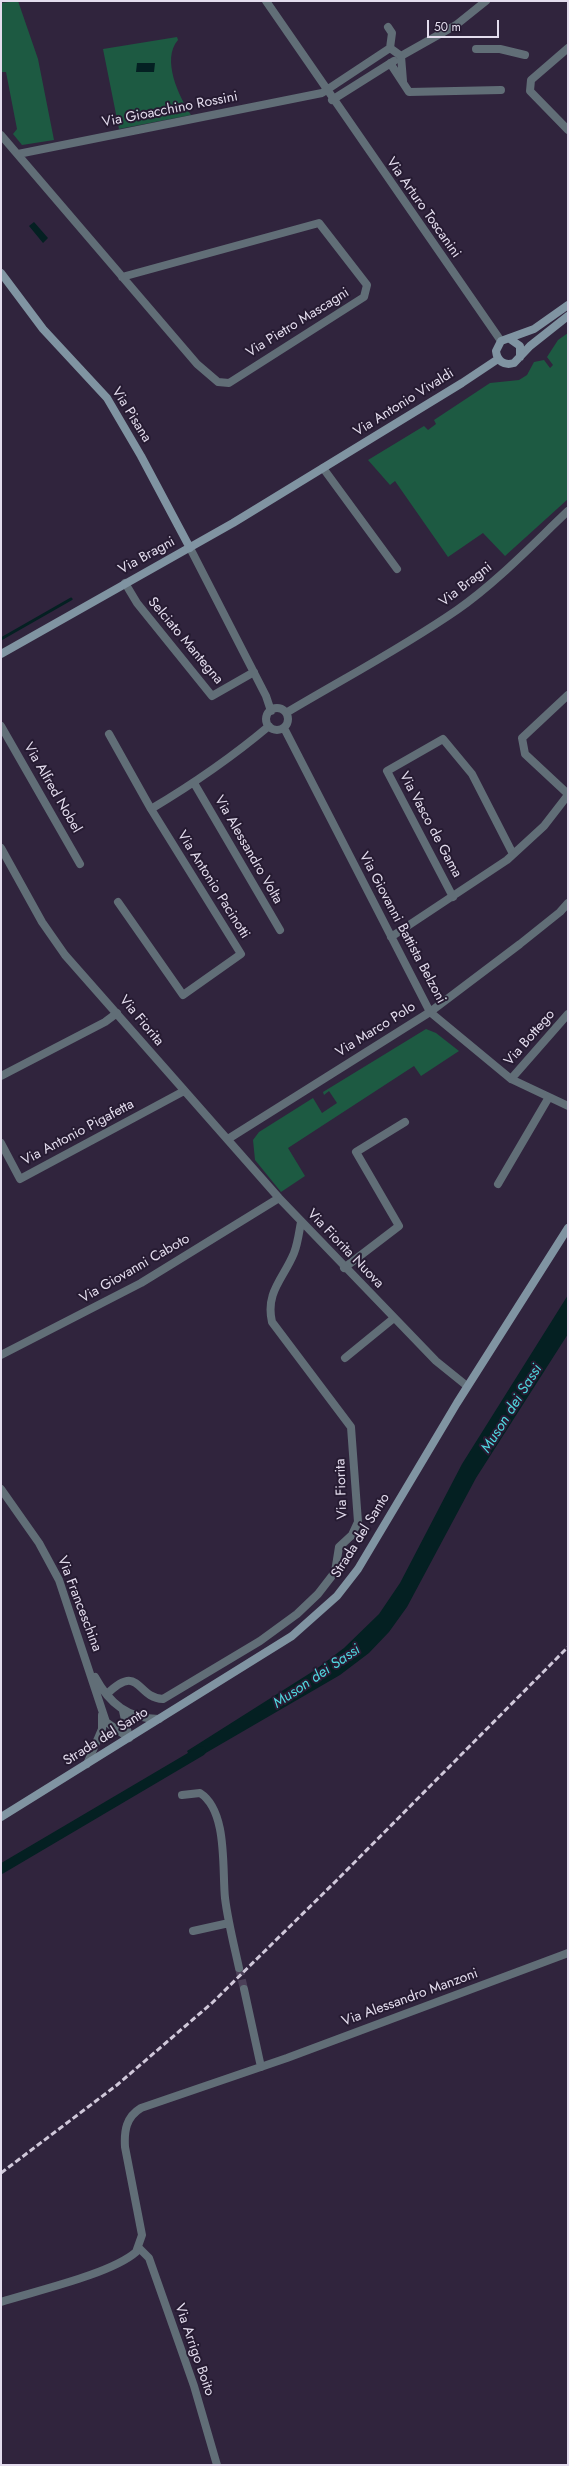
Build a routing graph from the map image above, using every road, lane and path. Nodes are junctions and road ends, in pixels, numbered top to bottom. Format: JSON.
{"nodes":[{"id":1,"x":266,"y":1,"type":"edge"},
{"id":2,"x":486,"y":1,"type":"edge"},
{"id":3,"x":388,"y":27,"type":"dead end"},
{"id":4,"x":390,"y":48,"type":"junction"},
{"id":5,"x":568,"y":48,"type":"edge"},
{"id":6,"x":476,"y":49,"type":"dead end"},
{"id":7,"x":525,"y":55,"type":"dead end"},
{"id":8,"x":401,"y":56,"type":"junction"},
{"id":9,"x":390,"y":63,"type":"junction"},
{"id":10,"x":403,"y":84,"type":"junction"},
{"id":11,"x":326,"y":90,"type":"junction"},
{"id":12,"x":501,"y":90,"type":"dead end"},
{"id":13,"x":332,"y":100,"type":"junction"},
{"id":14,"x":568,"y":130,"type":"edge"},
{"id":15,"x":1,"y":135,"type":"edge"},
{"id":16,"x":18,"y":154,"type":"junction"},
{"id":17,"x":1,"y":273,"type":"edge"},
{"id":18,"x":122,"y":277,"type":"junction"},
{"id":19,"x":568,"y":306,"type":"edge"},
{"id":20,"x":568,"y":316,"type":"edge"},
{"id":21,"x":510,"y":339,"type":"junction"},
{"id":22,"x":501,"y":341,"type":"junction"},
{"id":23,"x":520,"y":357,"type":"junction"},
{"id":24,"x":498,"y":359,"type":"junction"},
{"id":25,"x":323,"y":468,"type":"junction"},
{"id":26,"x":568,"y":511,"type":"edge"},
{"id":27,"x":190,"y":548,"type":"junction"},
{"id":28,"x":397,"y":569,"type":"dead end"},
{"id":29,"x":125,"y":583,"type":"junction"},
{"id":30,"x":1,"y":654,"type":"edge"},
{"id":31,"x":254,"y":672,"type":"junction"},
{"id":32,"x":568,"y":695,"type":"edge"},
{"id":33,"x":271,"y":711,"type":"junction"},
{"id":34,"x":286,"y":713,"type":"junction"},
{"id":35,"x":1,"y":726,"type":"edge"},
{"id":36,"x":269,"y":726,"type":"junction"},
{"id":37,"x":284,"y":728,"type":"junction"},
{"id":38,"x":109,"y":734,"type":"dead end"},
{"id":39,"x":194,"y":784,"type":"junction"},
{"id":40,"x":568,"y":795,"type":"edge"},
{"id":41,"x":151,"y":809,"type":"junction"},
{"id":42,"x":1,"y":848,"type":"edge"},
{"id":43,"x":513,"y":854,"type":"junction"},
{"id":44,"x":80,"y":864,"type":"dead end"},
{"id":45,"x":453,"y":897,"type":"junction"},
{"id":46,"x":118,"y":902,"type":"dead end"},
{"id":47,"x":568,"y":903,"type":"edge"},
{"id":48,"x":280,"y":930,"type":"dead end"},
{"id":49,"x":391,"y":937,"type":"junction"},
{"id":50,"x":430,"y":1012,"type":"junction"},
{"id":51,"x":117,"y":1013,"type":"junction"},
{"id":52,"x":568,"y":1014,"type":"edge"},
{"id":53,"x":1,"y":1076,"type":"edge"},
{"id":54,"x":511,"y":1079,"type":"junction"},
{"id":55,"x":184,"y":1091,"type":"junction"},
{"id":56,"x":549,"y":1097,"type":"junction"},
{"id":57,"x":568,"y":1106,"type":"edge"},
{"id":58,"x":405,"y":1122,"type":"dead end"},
{"id":59,"x":228,"y":1139,"type":"junction"},
{"id":60,"x":1,"y":1143,"type":"edge"},
{"id":61,"x":498,"y":1184,"type":"dead end"},
{"id":62,"x":279,"y":1198,"type":"junction"},
{"id":63,"x":301,"y":1222,"type":"junction"},
{"id":64,"x":568,"y":1228,"type":"edge"},
{"id":65,"x":344,"y":1268,"type":"junction"},
{"id":66,"x":394,"y":1318,"type":"junction"},
{"id":67,"x":1,"y":1355,"type":"edge"},
{"id":68,"x":345,"y":1358,"type":"dead end"},
{"id":69,"x":467,"y":1386,"type":"junction"},
{"id":70,"x":1,"y":1489,"type":"edge"},
{"id":71,"x":90,"y":1669,"type":"junction"},
{"id":72,"x":107,"y":1694,"type":"junction"},
{"id":73,"x":102,"y":1708,"type":"junction"},
{"id":74,"x":123,"y":1711,"type":"junction"},
{"id":75,"x":159,"y":1720,"type":"junction"},
{"id":76,"x":129,"y":1738,"type":"junction"},
{"id":77,"x":87,"y":1764,"type":"junction"},
{"id":78,"x":182,"y":1795,"type":"dead end"},
{"id":79,"x":1,"y":1817,"type":"edge"},
{"id":80,"x":229,"y":1923,"type":"junction"},
{"id":81,"x":193,"y":1931,"type":"dead end"},
{"id":82,"x":568,"y":1953,"type":"edge"},
{"id":83,"x":239,"y":1968,"type":"tunnel mouth"},
{"id":84,"x":244,"y":1989,"type":"tunnel mouth"},
{"id":85,"x":261,"y":2067,"type":"junction"},
{"id":86,"x":139,"y":2248,"type":"junction"},
{"id":87,"x":1,"y":2302,"type":"edge"},
{"id":88,"x":217,"y":2465,"type":"edge"}],
"edges":[{"from":1,"to":11,"type":"street","name":"Via Arturo Toscanini"},
{"from":2,"to":8,"type":"street"},
{"from":3,"to":4,"type":"street"},
{"from":4,"to":8,"type":"street"},
{"from":4,"to":11,"type":"street"},
{"from":5,"to":14,"type":"street"},
{"from":6,"to":7,"type":"street"},
{"from":8,"to":9,"type":"street"},
{"from":8,"to":10,"type":"street"},
{"from":9,"to":10,"type":"street"},
{"from":9,"to":13,"type":"street"},
{"from":10,"to":12,"type":"street"},
{"from":11,"to":13,"type":"street","name":"Via Arturo Toscanini"},
{"from":11,"to":16,"type":"street","name":"Via Gioacchino Rossini"},
{"from":13,"to":22,"type":"street","name":"Via Arturo Toscanini"},
{"from":15,"to":16,"type":"street","name":"Via Pietro Mascagni"},
{"from":16,"to":18,"type":"street","name":"Via Pietro Mascagni"},
{"from":17,"to":27,"type":"street","name":"Via Pisana"},
{"from":18,"to":18,"type":"street","name":"Via Pietro Mascagni"},
{"from":19,"to":21,"type":"street"},
{"from":20,"to":23,"type":"street"},
{"from":21,"to":22,"type":"street"},
{"from":21,"to":23,"type":"street"},
{"from":22,"to":24,"type":"street"},
{"from":23,"to":24,"type":"street"},
{"from":24,"to":25,"type":"street","name":"Via Antonio Vivaldi"},
{"from":25,"to":27,"type":"street","name":"Via Antonio Vivaldi"},
{"from":25,"to":28,"type":"street"},
{"from":26,"to":34,"type":"street","name":"Via Bragni"},
{"from":27,"to":29,"type":"street","name":"Via Bragni"},
{"from":27,"to":31,"type":"street","name":"Via Bragni"},
{"from":29,"to":30,"type":"street","name":"Via Bragni"},
{"from":29,"to":31,"type":"street","name":"Selciato Mantegna"},
{"from":31,"to":33,"type":"street","name":"Via Bragni"},
{"from":32,"to":40,"type":"street"},
{"from":33,"to":34,"type":"street"},
{"from":33,"to":36,"type":"street"},
{"from":34,"to":37,"type":"street"},
{"from":35,"to":44,"type":"street","name":"Via Alfred Nobel"},
{"from":36,"to":37,"type":"street"},
{"from":36,"to":39,"type":"street"},
{"from":37,"to":49,"type":"street","name":"Via Giovanni Battista Belzoni"},
{"from":38,"to":41,"type":"street","name":"Via Antonio Pacinotti"},
{"from":39,"to":41,"type":"street"},
{"from":39,"to":48,"type":"street","name":"Via Alessandro Volta"},
{"from":40,"to":43,"type":"street"},
{"from":41,"to":46,"type":"street","name":"Via Antonio Pacinotti"},
{"from":42,"to":51,"type":"street","name":"Via Fiorita"},
{"from":43,"to":45,"type":"street"},
{"from":43,"to":45,"type":"street","name":"Via Vasco de Gama"},
{"from":45,"to":49,"type":"street"},
{"from":47,"to":50,"type":"street","name":"Via Marco Polo"},
{"from":49,"to":50,"type":"street","name":"Via Giovanni Battista Belzoni"},
{"from":50,"to":54,"type":"street","name":"Via Giovanni Battista Belzoni"},
{"from":50,"to":59,"type":"street","name":"Via Marco Polo"},
{"from":51,"to":53,"type":"street"},
{"from":51,"to":55,"type":"street","name":"Via Fiorita"},
{"from":52,"to":54,"type":"street","name":"Via Bottego"},
{"from":54,"to":56,"type":"street","name":"Via Giovanni Battista Belzoni"},
{"from":55,"to":59,"type":"street","name":"Via Fiorita"},
{"from":55,"to":60,"type":"street","name":"Via Antonio Pigafetta"},
{"from":56,"to":57,"type":"street","name":"Via Giovanni Battista Belzoni"},
{"from":56,"to":61,"type":"street"},
{"from":58,"to":65,"type":"street"},
{"from":59,"to":62,"type":"street","name":"Via Fiorita"},
{"from":62,"to":63,"type":"street","name":"Via Fiorita Nuova"},
{"from":62,"to":67,"type":"street","name":"Via Giovanni Caboto"},
{"from":63,"to":65,"type":"street","name":"Via Fiorita Nuova"},
{"from":63,"to":72,"type":"street","name":"Via Fiorita"},
{"from":64,"to":69,"type":"street","name":"Strada del Santo"},
{"from":65,"to":66,"type":"street","name":"Via Fiorita Nuova"},
{"from":66,"to":68,"type":"street"},
{"from":66,"to":69,"type":"street","name":"Via Fiorita Nuova"},
{"from":69,"to":75,"type":"street","name":"Strada del Santo"},
{"from":70,"to":71,"type":"street","name":"Via Franceschina"},
{"from":71,"to":72,"type":"street","name":"Via Franceschina"},
{"from":71,"to":73,"type":"street","name":"Via Franceschina"},
{"from":72,"to":74,"type":"street","name":"Via Franceschina"},
{"from":73,"to":76,"type":"street","name":"Via Franceschina"},
{"from":73,"to":77,"type":"street","name":"Via Franceschina"},
{"from":74,"to":75,"type":"street","name":"Via Franceschina"},
{"from":74,"to":76,"type":"street"},
{"from":75,"to":76,"type":"street","name":"Strada del Santo"},
{"from":76,"to":77,"type":"street","name":"Strada del Santo"},
{"from":77,"to":79,"type":"street","name":"Strada del Santo"},
{"from":78,"to":80,"type":"street"},
{"from":80,"to":81,"type":"street"},
{"from":80,"to":83,"type":"street"},
{"from":82,"to":85,"type":"street","name":"Via Alessandro Manzoni"},
{"from":84,"to":85,"type":"street"},
{"from":85,"to":86,"type":"street","name":"Via Alessandro Manzoni"},
{"from":86,"to":87,"type":"street"},
{"from":86,"to":88,"type":"street","name":"Via Arrigo Boito"}]}
